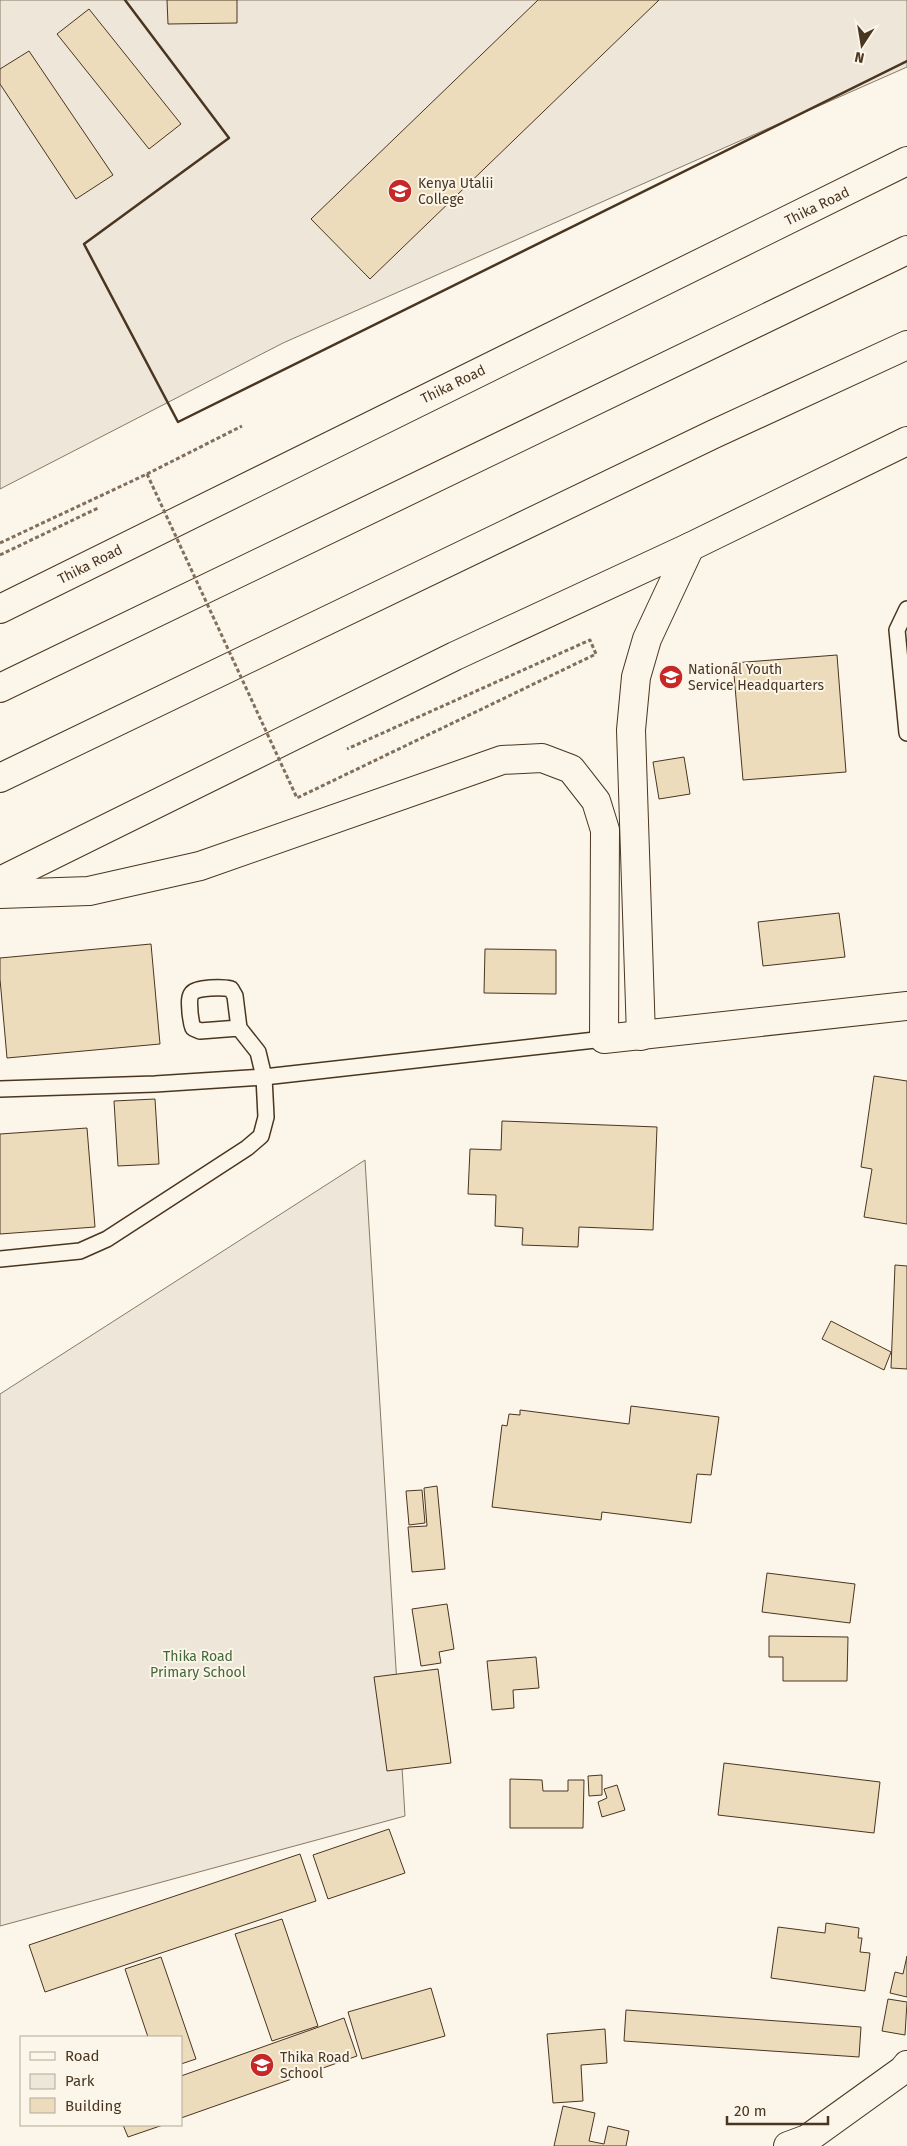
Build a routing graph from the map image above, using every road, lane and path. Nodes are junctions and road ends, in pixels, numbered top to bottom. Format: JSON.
{"nodes":[{"id":1,"x":907,"y":161,"type":"edge"},
{"id":2,"x":907,"y":250,"type":"edge"},
{"id":3,"x":907,"y":345,"type":"edge"},
{"id":4,"x":242,"y":426,"type":"dead end"},
{"id":5,"x":907,"y":441,"type":"edge"},
{"id":6,"x":147,"y":474,"type":"junction"},
{"id":7,"x":98,"y":508,"type":"dead end"},
{"id":8,"x":0,"y":543,"type":"edge"},
{"id":9,"x":690,"y":546,"type":"junction"},
{"id":10,"x":0,"y":556,"type":"edge"},
{"id":11,"x":0,"y":609,"type":"edge"},
{"id":12,"x":907,"y":609,"type":"edge"},
{"id":13,"x":0,"y":688,"type":"edge"},
{"id":14,"x":907,"y":733,"type":"edge"},
{"id":15,"x":347,"y":749,"type":"dead end"},
{"id":16,"x":0,"y":778,"type":"edge"},
{"id":17,"x":0,"y":881,"type":"edge"},
{"id":18,"x":0,"y":894,"type":"edge"},
{"id":19,"x":907,"y":1006,"type":"edge"},
{"id":20,"x":238,"y":1028,"type":"dead end"},
{"id":21,"x":641,"y":1036,"type":"junction"},
{"id":22,"x":604,"y":1039,"type":"junction"},
{"id":23,"x":264,"y":1077,"type":"junction"},
{"id":24,"x":0,"y":1089,"type":"edge"},
{"id":25,"x":0,"y":1259,"type":"edge"},
{"id":26,"x":907,"y":2065,"type":"edge"},
{"id":27,"x":788,"y":2146,"type":"edge"}],
"edges":[{"from":1,"to":11,"type":"main road","name":"Thika Road"},
{"from":2,"to":13,"type":"main road"},
{"from":3,"to":16,"type":"main road"},
{"from":4,"to":6,"type":"path"},
{"from":5,"to":9,"type":"main road"},
{"from":6,"to":8,"type":"path","bridge":true},
{"from":6,"to":15,"type":"path","bridge":true},
{"from":7,"to":10,"type":"path"},
{"from":9,"to":17,"type":"main road"},
{"from":9,"to":21,"type":"main road"},
{"from":12,"to":14,"type":"lane"},
{"from":18,"to":22,"type":"main road"},
{"from":19,"to":21,"type":"main road"},
{"from":20,"to":23,"type":"lane"},
{"from":21,"to":22,"type":"main road"},
{"from":22,"to":23,"type":"lane"},
{"from":23,"to":24,"type":"lane"},
{"from":23,"to":25,"type":"lane"},
{"from":26,"to":27,"type":"main road"}]}
